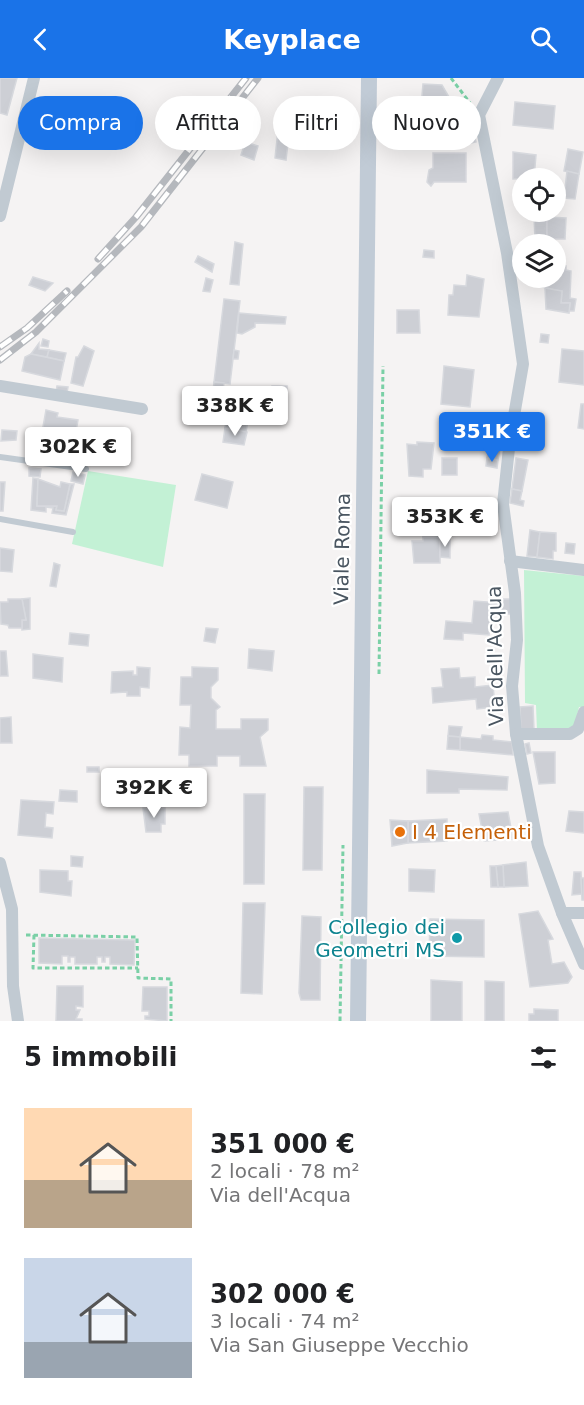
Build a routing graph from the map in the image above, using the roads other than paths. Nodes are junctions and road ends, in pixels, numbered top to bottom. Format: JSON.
{"nodes":[{"id":1,"x":34,"y":78,"type":"edge"},
{"id":2,"x":369,"y":78,"type":"edge"},
{"id":3,"x":498,"y":78,"type":"edge"},
{"id":4,"x":0,"y":216,"type":"edge"},
{"id":5,"x":0,"y":386,"type":"edge"},
{"id":6,"x":142,"y":409,"type":"dead end"},
{"id":7,"x":0,"y":457,"type":"edge"},
{"id":8,"x":86,"y":469,"type":"dead end"},
{"id":9,"x":0,"y":519,"type":"edge"},
{"id":10,"x":73,"y":532,"type":"dead end"},
{"id":11,"x":510,"y":561,"type":"junction"},
{"id":12,"x":584,"y":570,"type":"edge"},
{"id":13,"x":584,"y":712,"type":"edge"},
{"id":14,"x":516,"y":734,"type":"junction"},
{"id":15,"x":0,"y":863,"type":"edge"},
{"id":16,"x":561,"y":913,"type":"junction"},
{"id":17,"x":584,"y":913,"type":"edge"},
{"id":18,"x":584,"y":964,"type":"edge"},
{"id":19,"x":18,"y":1021,"type":"edge"},
{"id":20,"x":358,"y":1021,"type":"edge"}],
"edges":[{"from":1,"to":4,"type":"street"},
{"from":2,"to":20,"type":"main road","name":"Viale Roma"},
{"from":3,"to":11,"type":"street","name":"Via dell'Acqua"},
{"from":5,"to":6,"type":"street"},
{"from":7,"to":8,"type":"lane"},
{"from":9,"to":10,"type":"lane"},
{"from":11,"to":12,"type":"street"},
{"from":11,"to":14,"type":"street","name":"Via dell'Acqua"},
{"from":13,"to":14,"type":"street"},
{"from":14,"to":16,"type":"street","name":"Via dell'Acqua"},
{"from":15,"to":19,"type":"street"},
{"from":16,"to":17,"type":"street"},
{"from":16,"to":18,"type":"street","name":"Via dell'Acqua"}]}
